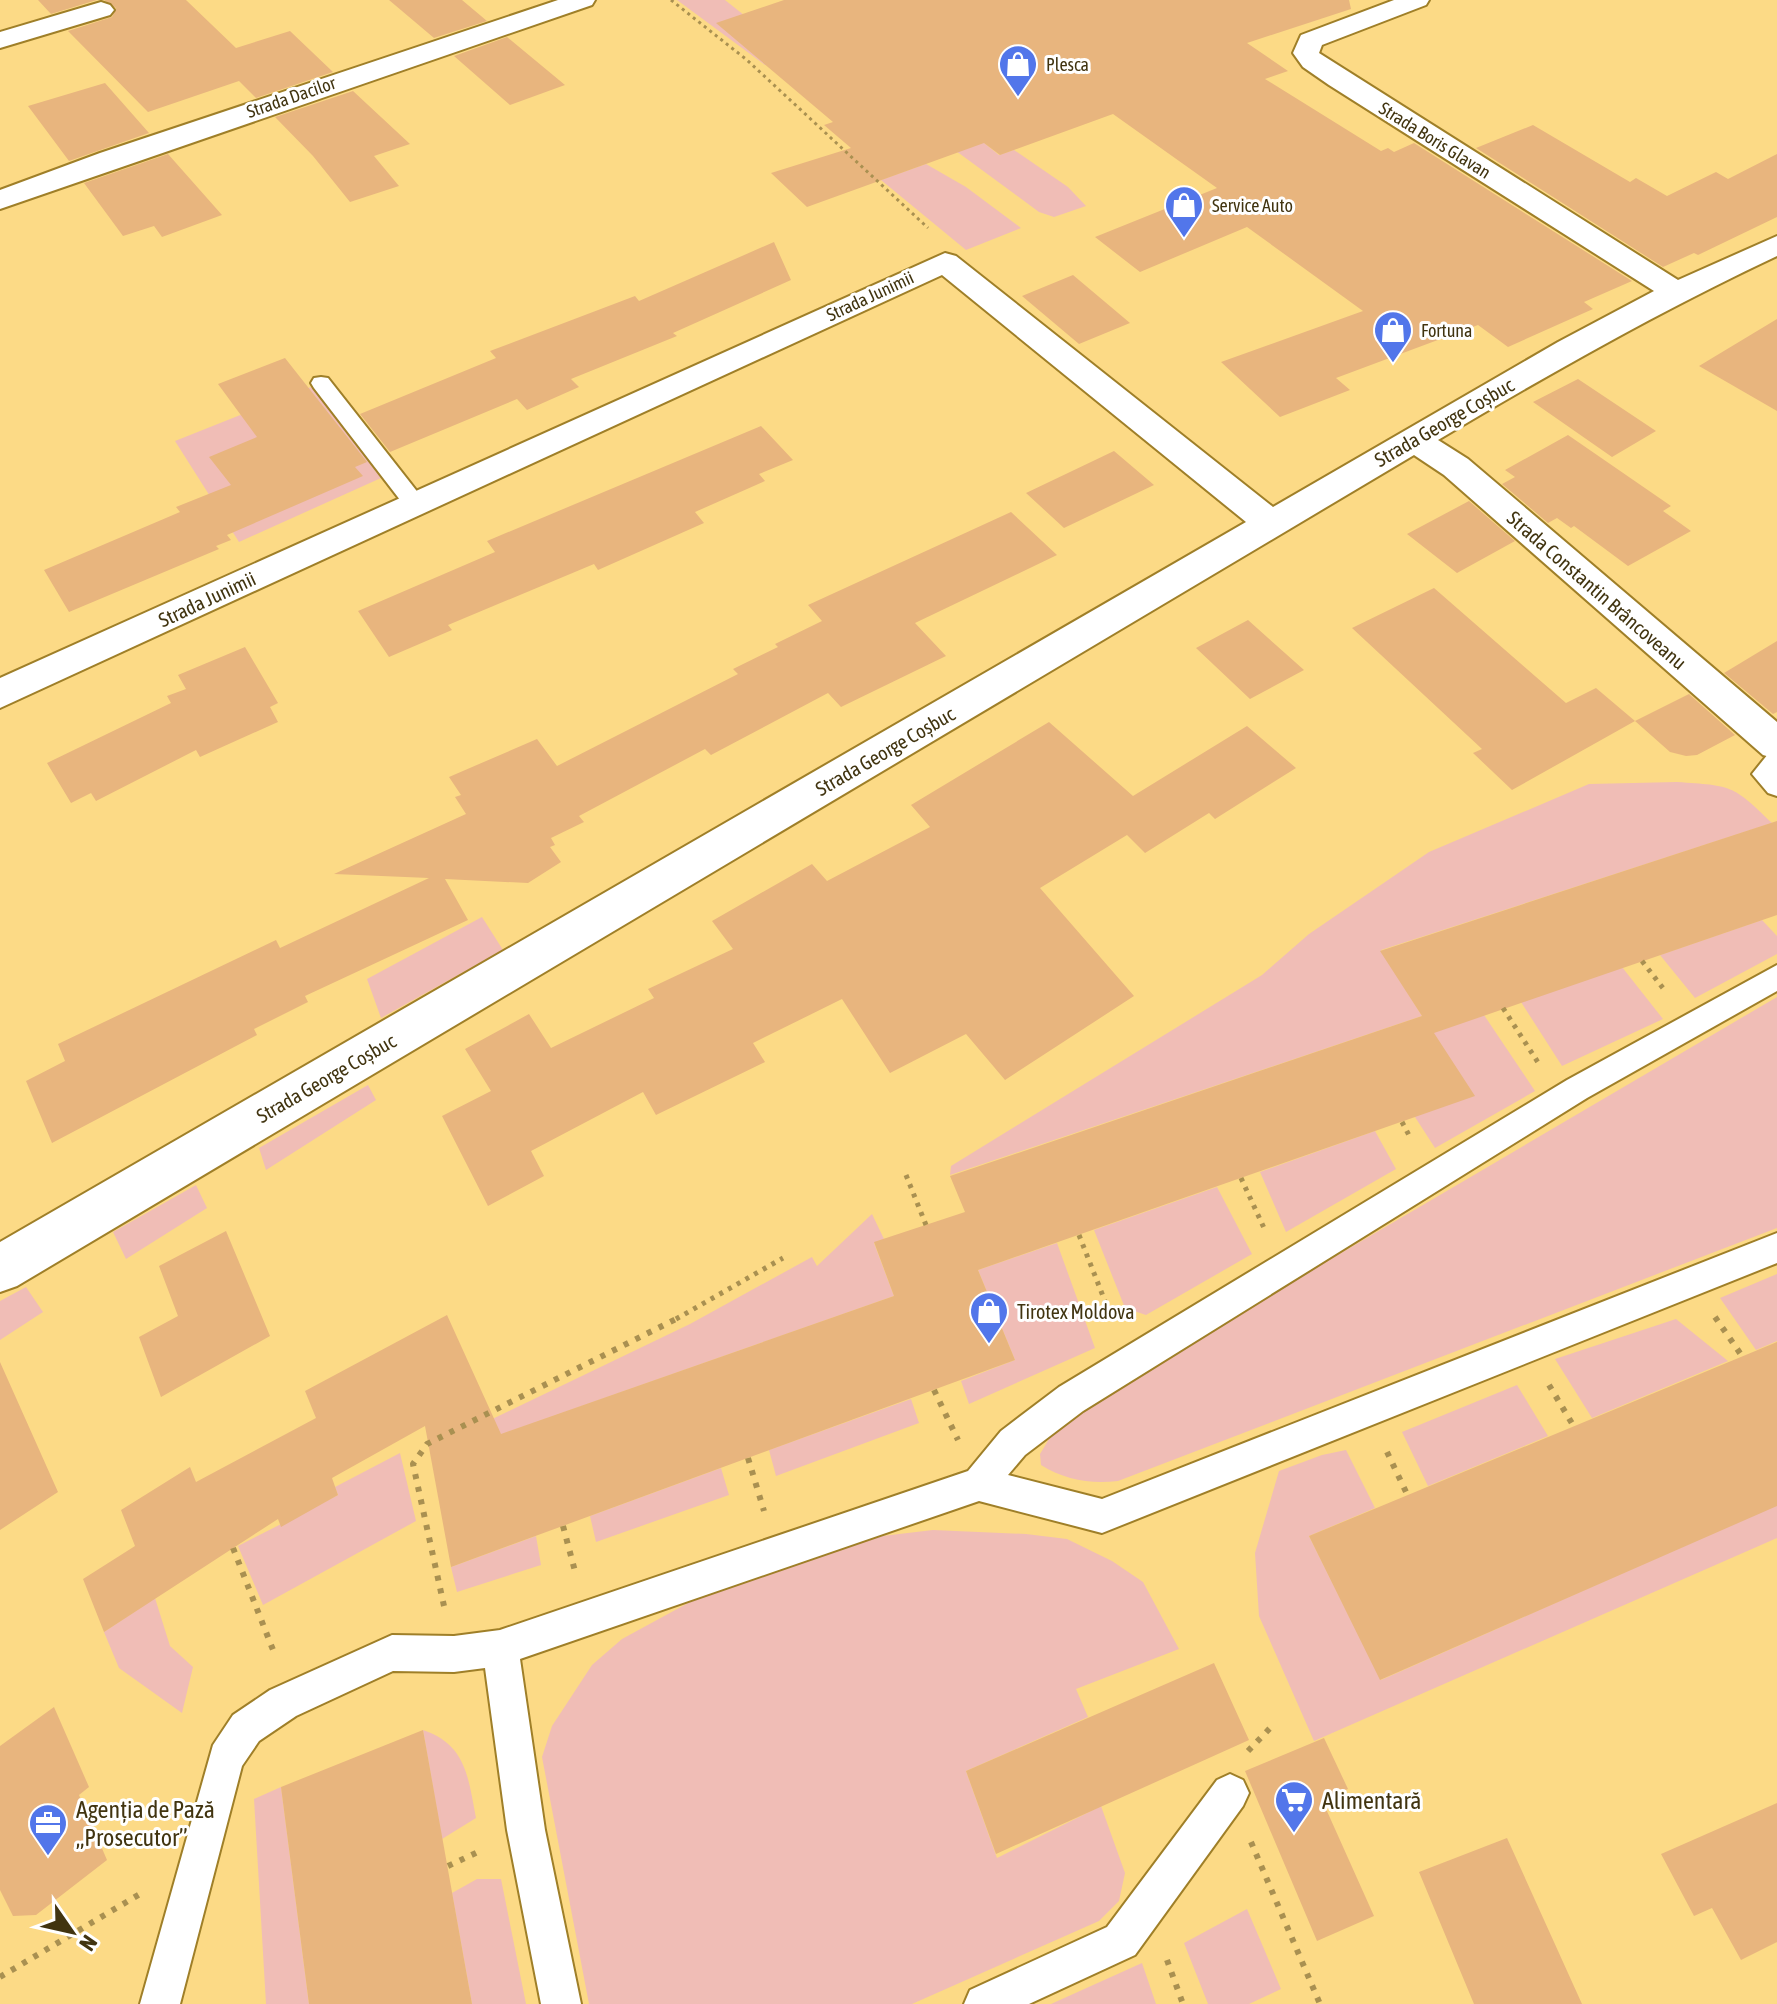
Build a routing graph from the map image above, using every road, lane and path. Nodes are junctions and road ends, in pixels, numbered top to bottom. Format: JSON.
{"nodes":[{"id":1,"x":583,"y":0,"type":"edge"},
{"id":2,"x":671,"y":0,"type":"edge"},
{"id":3,"x":1417,"y":0,"type":"edge"},
{"id":4,"x":97,"y":5,"type":"edge"},
{"id":5,"x":0,"y":40,"type":"edge"},
{"id":6,"x":0,"y":200,"type":"edge"},
{"id":7,"x":1777,"y":245,"type":"edge"},
{"id":8,"x":945,"y":262,"type":"junction"},
{"id":9,"x":1676,"y":292,"type":"junction"},
{"id":10,"x":321,"y":383,"type":"dead end"},
{"id":11,"x":1414,"y":440,"type":"junction"},
{"id":12,"x":415,"y":504,"type":"junction"},
{"id":13,"x":1271,"y":524,"type":"junction"},
{"id":14,"x":0,"y":694,"type":"edge"},
{"id":15,"x":1777,"y":744,"type":"edge"},
{"id":16,"x":1777,"y":761,"type":"edge"},
{"id":17,"x":1777,"y":786,"type":"edge"},
{"id":18,"x":1777,"y":977,"type":"edge"},
{"id":19,"x":1503,"y":1008,"type":"dead end"},
{"id":20,"x":1562,"y":1099,"type":"junction"},
{"id":21,"x":906,"y":1175,"type":"dead end"},
{"id":22,"x":1241,"y":1178,"type":"dead end"},
{"id":23,"x":926,"y":1225,"type":"dead end"},
{"id":24,"x":1079,"y":1235,"type":"dead end"},
{"id":25,"x":1777,"y":1248,"type":"edge"},
{"id":26,"x":783,"y":1258,"type":"dead end"},
{"id":27,"x":1284,"y":1268,"type":"junction"},
{"id":28,"x":0,"y":1269,"type":"edge"},
{"id":29,"x":1129,"y":1363,"type":"junction"},
{"id":30,"x":979,"y":1484,"type":"junction"},
{"id":31,"x":233,"y":1548,"type":"dead end"},
{"id":32,"x":500,"y":1648,"type":"junction"},
{"id":33,"x":454,"y":1654,"type":"junction"},
{"id":34,"x":293,"y":1698,"type":"junction"},
{"id":35,"x":1275,"y":1723,"type":"dead end"},
{"id":36,"x":1230,"y":1793,"type":"junction"},
{"id":37,"x":200,"y":1858,"type":"junction"},
{"id":38,"x":0,"y":1977,"type":"edge"},
{"id":39,"x":160,"y":2004,"type":"edge"},
{"id":40,"x":561,"y":2004,"type":"edge"},
{"id":41,"x":984,"y":2004,"type":"edge"},
{"id":42,"x":1320,"y":2004,"type":"edge"}],
"edges":[{"from":1,"to":6,"type":"street","name":"Strada Dacilor"},
{"from":2,"to":8,"type":"path"},
{"from":3,"to":9,"type":"street","name":"Strada Boris Glavan"},
{"from":4,"to":5,"type":"street"},
{"from":7,"to":9,"type":"street","name":"Strada George Coșbuc"},
{"from":8,"to":12,"type":"street","name":"Strada Junimii"},
{"from":8,"to":13,"type":"street"},
{"from":9,"to":11,"type":"street","name":"Strada George Coșbuc"},
{"from":10,"to":12,"type":"lane"},
{"from":11,"to":13,"type":"street","name":"Strada George Coșbuc"},
{"from":11,"to":15,"type":"street","name":"Strada Constantin Brâncoveanu"},
{"from":12,"to":14,"type":"street","name":"Strada Junimii"},
{"from":13,"to":28,"type":"street","name":"Strada George Coșbuc"},
{"from":16,"to":17,"type":"lane"},
{"from":18,"to":20,"type":"lane"},
{"from":19,"to":20,"type":"path"},
{"from":20,"to":27,"type":"lane"},
{"from":21,"to":23,"type":"path"},
{"from":22,"to":27,"type":"path"},
{"from":24,"to":29,"type":"path"},
{"from":25,"to":30,"type":"lane"},
{"from":26,"to":33,"type":"path"},
{"from":27,"to":29,"type":"lane"},
{"from":29,"to":30,"type":"lane"},
{"from":30,"to":32,"type":"lane"},
{"from":31,"to":34,"type":"path"},
{"from":32,"to":33,"type":"lane"},
{"from":32,"to":40,"type":"lane"},
{"from":33,"to":34,"type":"lane"},
{"from":34,"to":37,"type":"lane"},
{"from":35,"to":36,"type":"path"},
{"from":36,"to":41,"type":"lane"},
{"from":36,"to":42,"type":"path"},
{"from":37,"to":38,"type":"path"},
{"from":37,"to":39,"type":"lane"}]}
